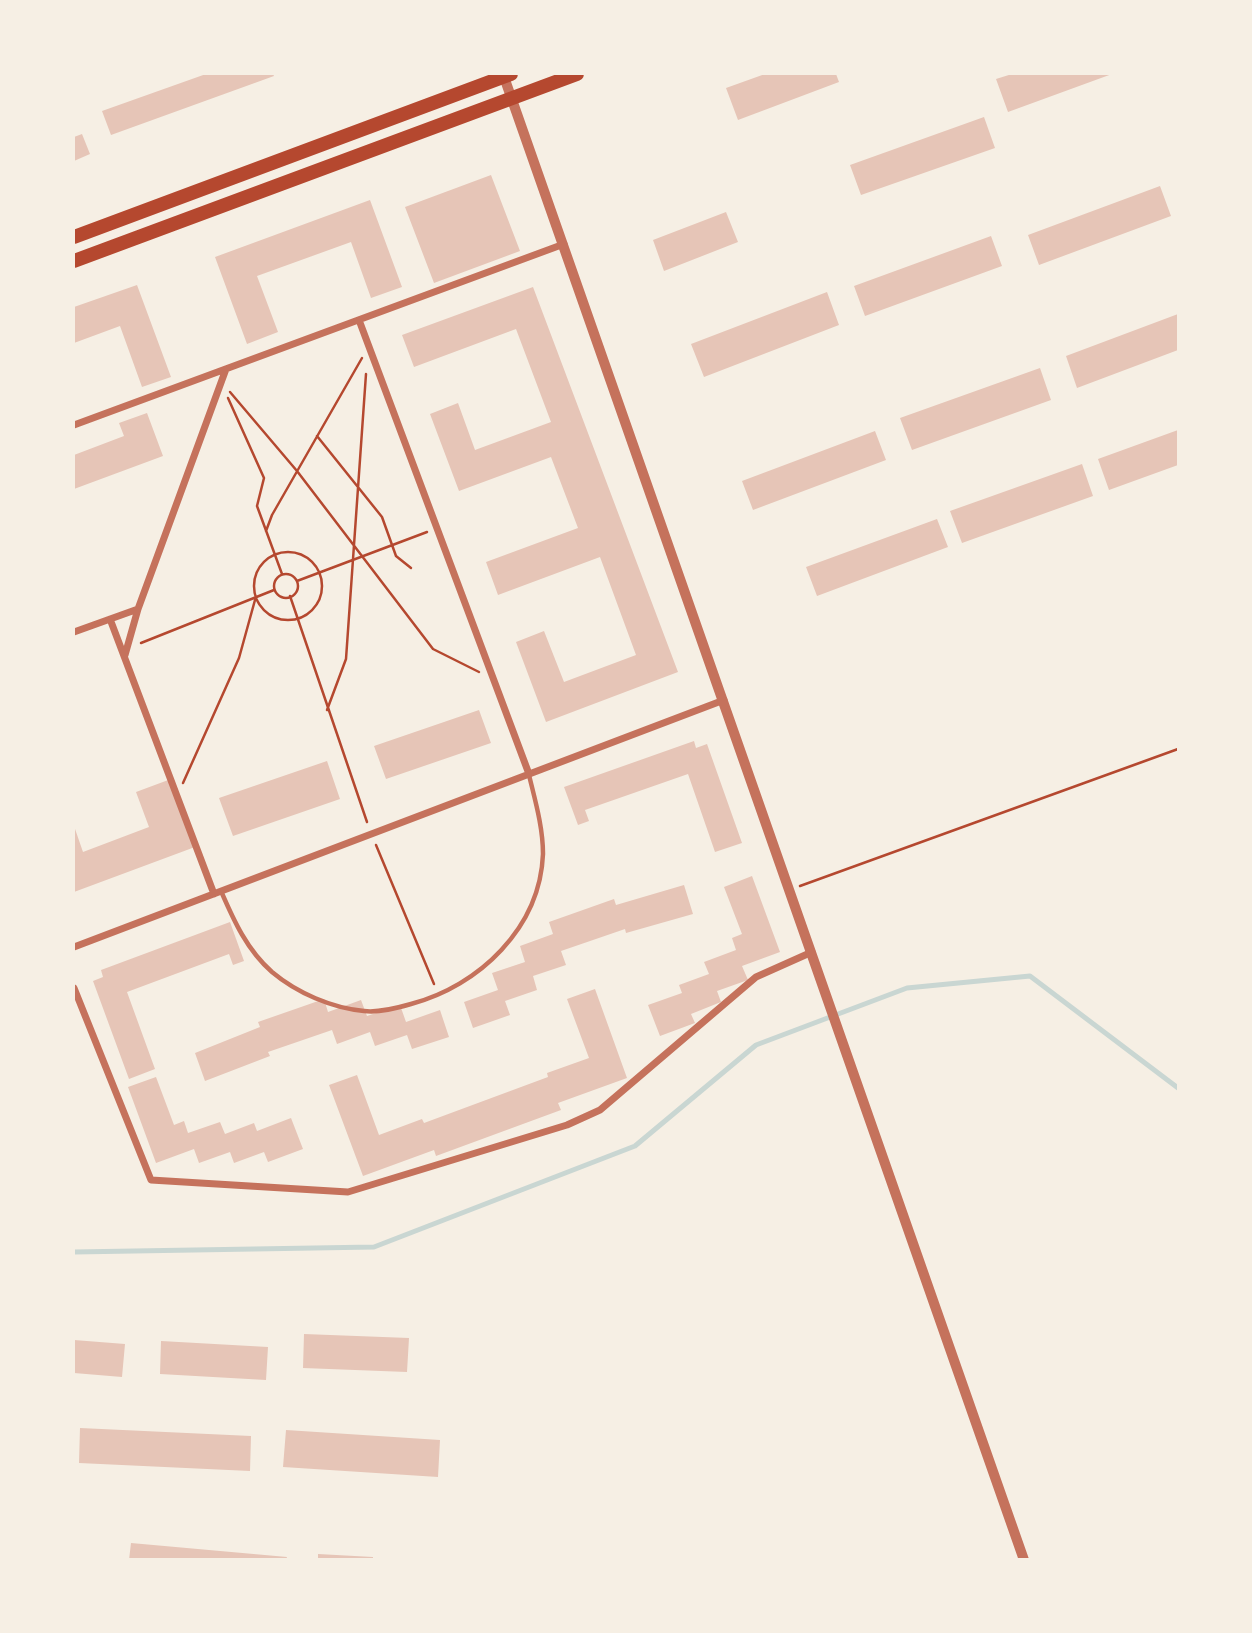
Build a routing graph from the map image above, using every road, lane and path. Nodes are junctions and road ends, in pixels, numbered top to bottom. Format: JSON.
{"nodes":[{"id":1,"x":506,"y":74,"type":"edge"},
{"id":2,"x":577,"y":74,"type":"edge"},
{"id":3,"x":513,"y":97,"type":"junction"},
{"id":4,"x":74,"y":237,"type":"edge"},
{"id":5,"x":564,"y":244,"type":"junction"},
{"id":6,"x":74,"y":261,"type":"edge"},
{"id":7,"x":359,"y":320,"type":"junction"},
{"id":8,"x":369,"y":346,"type":"junction"},
{"id":9,"x":226,"y":369,"type":"junction"},
{"id":10,"x":366,"y":374,"type":"dead end"},
{"id":11,"x":221,"y":382,"type":"junction"},
{"id":12,"x":74,"y":425,"type":"edge"},
{"id":13,"x":317,"y":436,"type":"junction"},
{"id":14,"x":297,"y":471,"type":"junction"},
{"id":15,"x":358,"y":485,"type":"junction"},
{"id":16,"x":437,"y":529,"type":"junction"},
{"id":17,"x":266,"y":531,"type":"junction"},
{"id":18,"x":393,"y":545,"type":"junction"},
{"id":19,"x":353,"y":547,"type":"junction"},
{"id":20,"x":275,"y":554,"type":"junction"},
{"id":21,"x":360,"y":557,"type":"junction"},
{"id":22,"x":351,"y":560,"type":"junction"},
{"id":23,"x":411,"y":568,"type":"dead end"},
{"id":24,"x":320,"y":572,"type":"junction"},
{"id":25,"x":282,"y":574,"type":"junction"},
{"id":26,"x":297,"y":581,"type":"junction"},
{"id":27,"x":275,"y":590,"type":"junction"},
{"id":28,"x":255,"y":597,"type":"junction"},
{"id":29,"x":290,"y":597,"type":"junction"},
{"id":30,"x":138,"y":608,"type":"junction"},
{"id":31,"x":110,"y":619,"type":"junction"},
{"id":32,"x":298,"y":619,"type":"junction"},
{"id":33,"x":74,"y":632,"type":"edge"},
{"id":34,"x":125,"y":652,"type":"junction"},
{"id":35,"x":493,"y":679,"type":"junction"},
{"id":36,"x":724,"y":700,"type":"junction"},
{"id":37,"x":327,"y":710,"type":"junction"},
{"id":38,"x":1178,"y":749,"type":"edge"},
{"id":39,"x":529,"y":774,"type":"junction"},
{"id":40,"x":177,"y":797,"type":"junction"},
{"id":41,"x":372,"y":834,"type":"junction"},
{"id":42,"x":790,"y":890,"type":"junction"},
{"id":43,"x":218,"y":893,"type":"junction"},
{"id":44,"x":74,"y":947,"type":"edge"},
{"id":45,"x":812,"y":952,"type":"junction"},
{"id":46,"x":74,"y":988,"type":"edge"},
{"id":47,"x":439,"y":997,"type":"junction"},
{"id":48,"x":1024,"y":1559,"type":"edge"}],
"edges":[{"from":1,"to":3,"type":"street"},
{"from":1,"to":4,"type":"main road"},
{"from":2,"to":3,"type":"main road"},
{"from":3,"to":5,"type":"street"},
{"from":3,"to":6,"type":"main road"},
{"from":5,"to":7,"type":"street"},
{"from":5,"to":36,"type":"street"},
{"from":7,"to":8,"type":"street"},
{"from":7,"to":9,"type":"street"},
{"from":8,"to":13,"type":"path"},
{"from":8,"to":16,"type":"street"},
{"from":9,"to":11,"type":"street"},
{"from":9,"to":12,"type":"street"},
{"from":10,"to":15,"type":"path"},
{"from":11,"to":14,"type":"path"},
{"from":11,"to":17,"type":"path"},
{"from":11,"to":30,"type":"street"},
{"from":13,"to":14,"type":"path"},
{"from":13,"to":15,"type":"path"},
{"from":14,"to":17,"type":"path"},
{"from":14,"to":19,"type":"path"},
{"from":15,"to":18,"type":"path"},
{"from":15,"to":19,"type":"path"},
{"from":16,"to":18,"type":"path"},
{"from":16,"to":35,"type":"street"},
{"from":17,"to":20,"type":"path"},
{"from":18,"to":21,"type":"path"},
{"from":18,"to":23,"type":"path"},
{"from":19,"to":21,"type":"path"},
{"from":19,"to":22,"type":"path"},
{"from":20,"to":24,"type":"path"},
{"from":20,"to":25,"type":"path"},
{"from":20,"to":28,"type":"path"},
{"from":21,"to":22,"type":"path"},
{"from":21,"to":35,"type":"path"},
{"from":22,"to":24,"type":"path"},
{"from":22,"to":37,"type":"path"},
{"from":24,"to":26,"type":"path"},
{"from":24,"to":32,"type":"path"},
{"from":25,"to":26,"type":"path"},
{"from":25,"to":27,"type":"path"},
{"from":26,"to":29,"type":"path"},
{"from":27,"to":28,"type":"path"},
{"from":27,"to":29,"type":"path"},
{"from":28,"to":32,"type":"path"},
{"from":28,"to":34,"type":"path"},
{"from":28,"to":40,"type":"path"},
{"from":29,"to":32,"type":"path"},
{"from":30,"to":31,"type":"street"},
{"from":30,"to":34,"type":"street"},
{"from":31,"to":33,"type":"street"},
{"from":31,"to":34,"type":"street"},
{"from":32,"to":37,"type":"path"},
{"from":34,"to":40,"type":"street"},
{"from":35,"to":39,"type":"street"},
{"from":36,"to":39,"type":"street"},
{"from":36,"to":42,"type":"street"},
{"from":37,"to":41,"type":"path"},
{"from":38,"to":42,"type":"path"},
{"from":39,"to":41,"type":"street"},
{"from":39,"to":47,"type":"lane"},
{"from":40,"to":43,"type":"street"},
{"from":41,"to":43,"type":"street"},
{"from":41,"to":47,"type":"path"},
{"from":42,"to":45,"type":"street"},
{"from":43,"to":44,"type":"street"},
{"from":43,"to":47,"type":"lane"},
{"from":45,"to":46,"type":"street"},
{"from":45,"to":48,"type":"street"}]}
